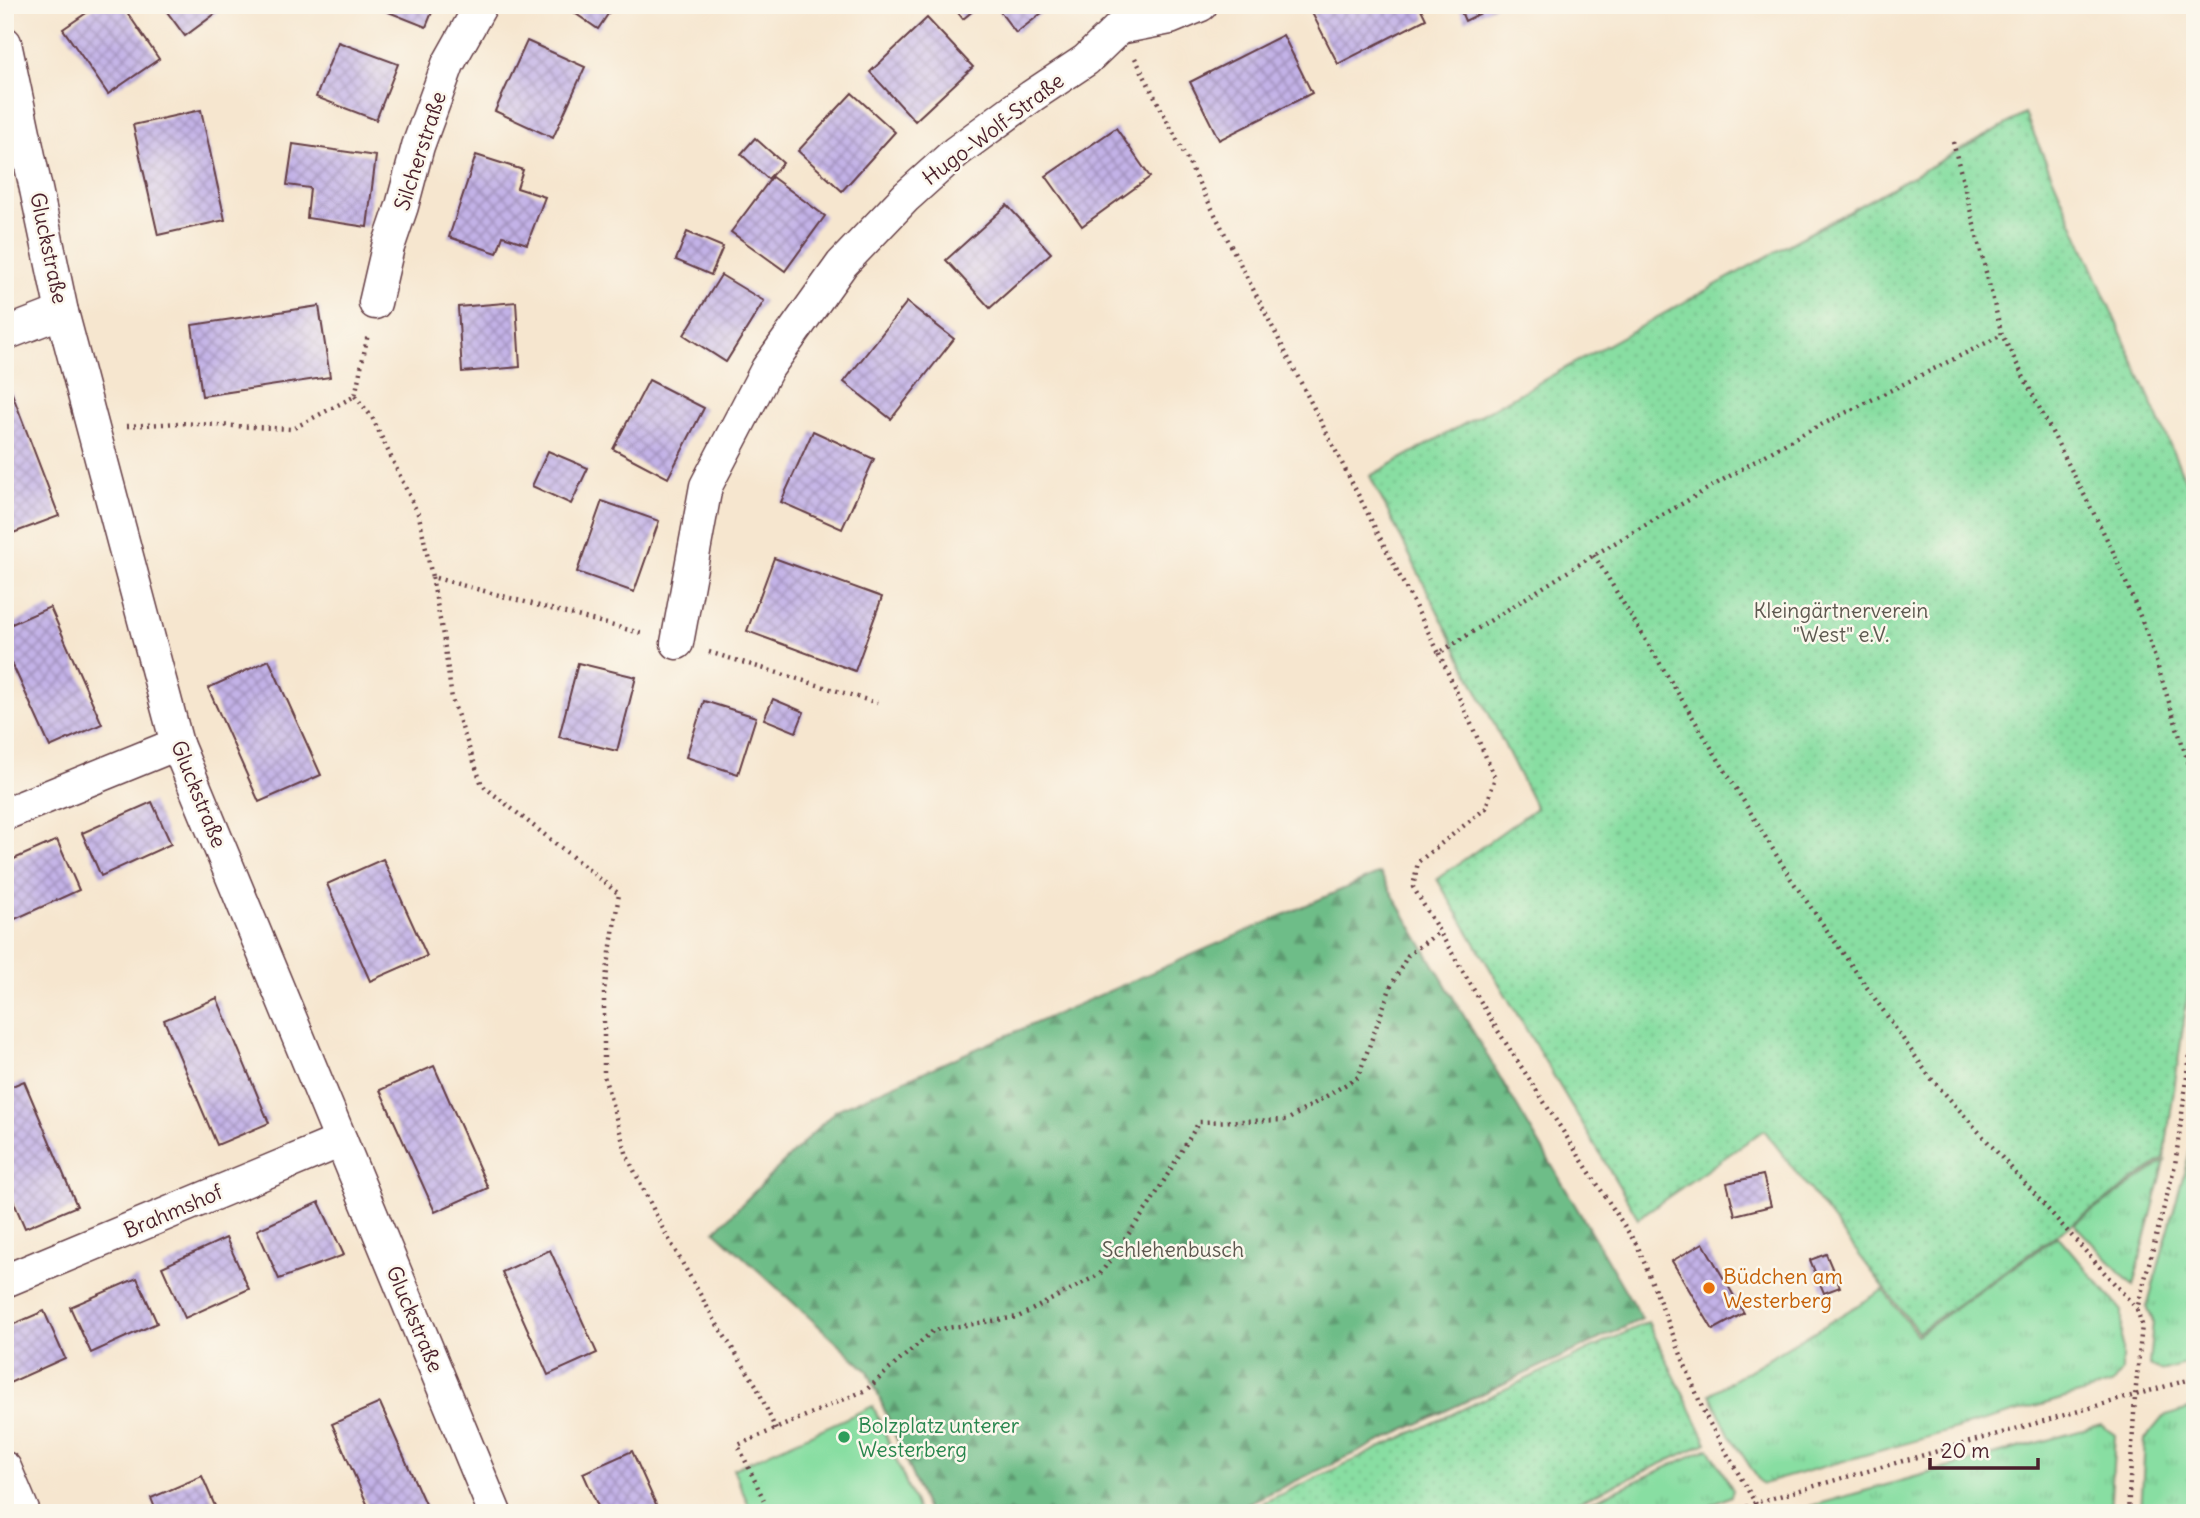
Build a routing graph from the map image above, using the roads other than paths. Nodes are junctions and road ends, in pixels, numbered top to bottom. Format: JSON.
{"nodes":[{"id":1,"x":481,"y":5,"type":"edge"},
{"id":2,"x":1201,"y":5,"type":"edge"},
{"id":3,"x":1114,"y":16,"type":"edge"},
{"id":4,"x":5,"y":43,"type":"edge"},
{"id":5,"x":375,"y":303,"type":"road end"},
{"id":6,"x":62,"y":313,"type":"junction"},
{"id":7,"x":5,"y":334,"type":"edge"},
{"id":8,"x":677,"y":643,"type":"road end"},
{"id":9,"x":177,"y":744,"type":"junction"},
{"id":10,"x":5,"y":814,"type":"edge"},
{"id":11,"x":341,"y":1141,"type":"junction"},
{"id":12,"x":5,"y":1282,"type":"edge"},
{"id":13,"x":5,"y":1468,"type":"edge"},
{"id":14,"x":24,"y":1513,"type":"edge"},
{"id":15,"x":495,"y":1513,"type":"edge"}],
"edges":[{"from":1,"to":5,"type":"street","name":"Silcherstraße"},
{"from":2,"to":3,"type":"street"},
{"from":3,"to":8,"type":"street","name":"Hugo-Wolf-Straße"},
{"from":4,"to":6,"type":"street","name":"Gluckstraße"},
{"from":6,"to":7,"type":"street"},
{"from":6,"to":9,"type":"street","name":"Gluckstraße"},
{"from":9,"to":10,"type":"street"},
{"from":9,"to":11,"type":"street","name":"Gluckstraße"},
{"from":11,"to":12,"type":"street","name":"Brahmshof"},
{"from":11,"to":15,"type":"street","name":"Gluckstraße"},
{"from":13,"to":14,"type":"street"}]}
